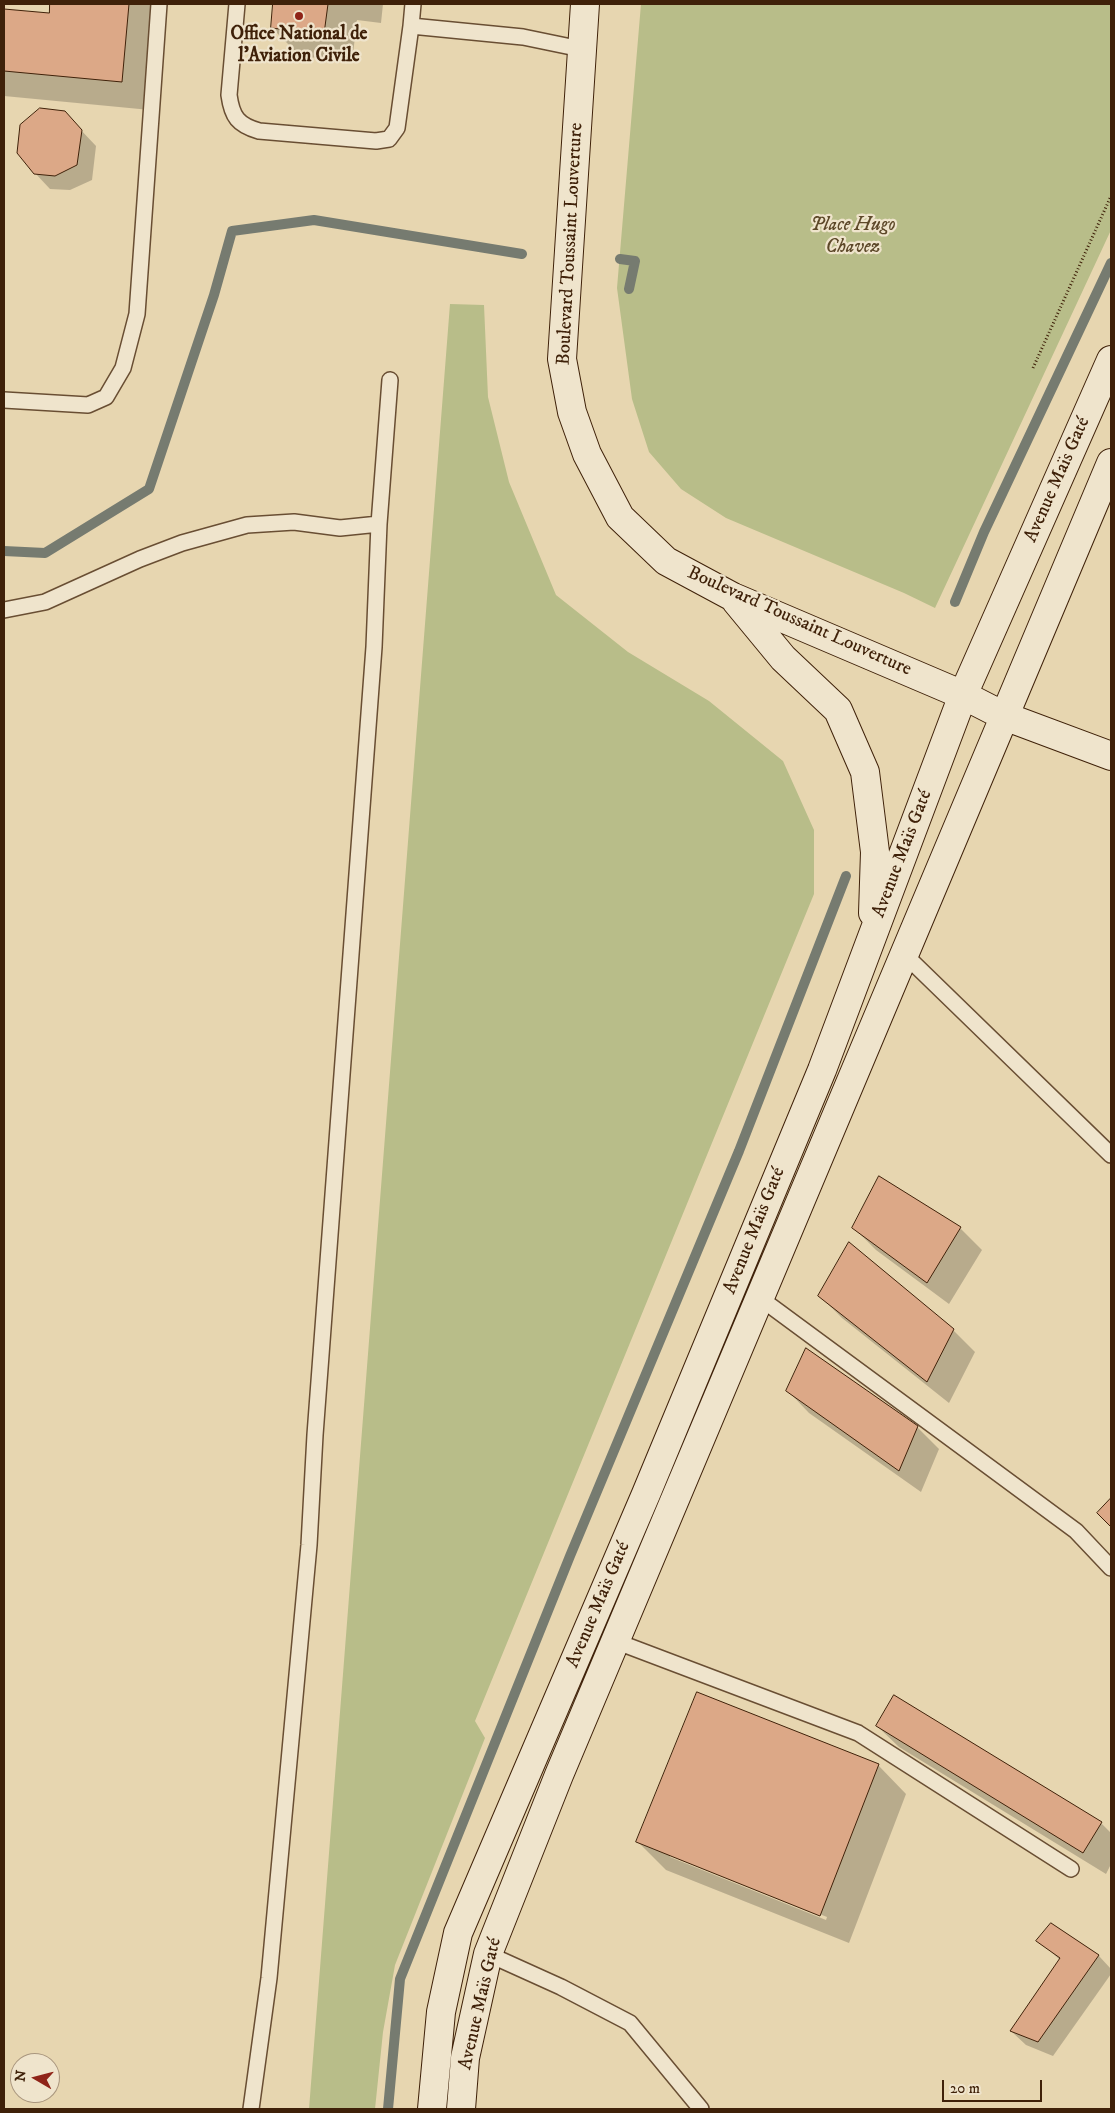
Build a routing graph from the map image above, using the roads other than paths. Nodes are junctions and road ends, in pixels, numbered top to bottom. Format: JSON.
{"nodes":[{"id":1,"x":159,"y":4,"type":"edge"},
{"id":2,"x":237,"y":4,"type":"edge"},
{"id":3,"x":413,"y":4,"type":"edge"},
{"id":4,"x":585,"y":4,"type":"edge"},
{"id":5,"x":411,"y":26,"type":"junction"},
{"id":6,"x":581,"y":49,"type":"junction"},
{"id":7,"x":1111,"y":360,"type":"edge"},
{"id":8,"x":390,"y":380,"type":"dead end"},
{"id":9,"x":4,"y":400,"type":"edge"},
{"id":10,"x":1111,"y":463,"type":"edge"},
{"id":11,"x":378,"y":524,"type":"junction"},
{"id":12,"x":734,"y":598,"type":"junction"},
{"id":13,"x":4,"y":610,"type":"edge"},
{"id":14,"x":963,"y":695,"type":"junction"},
{"id":15,"x":1004,"y":716,"type":"junction"},
{"id":16,"x":1111,"y":756,"type":"edge"},
{"id":17,"x":872,"y":937,"type":"junction"},
{"id":18,"x":904,"y":953,"type":"junction"},
{"id":19,"x":1111,"y":1155,"type":"edge"},
{"id":20,"x":760,"y":1298,"type":"junction"},
{"id":21,"x":1111,"y":1568,"type":"edge"},
{"id":22,"x":615,"y":1641,"type":"junction"},
{"id":23,"x":1072,"y":1869,"type":"dead end"},
{"id":24,"x":488,"y":1954,"type":"junction"},
{"id":25,"x":251,"y":2109,"type":"edge"},
{"id":26,"x":432,"y":2109,"type":"edge"},
{"id":27,"x":461,"y":2109,"type":"edge"},
{"id":28,"x":701,"y":2109,"type":"edge"}],
"edges":[{"from":1,"to":9,"type":"lane"},
{"from":2,"to":5,"type":"lane"},
{"from":3,"to":5,"type":"lane"},
{"from":4,"to":6,"type":"main road","name":"Boulevard Toussaint Louverture"},
{"from":5,"to":6,"type":"lane"},
{"from":6,"to":12,"type":"main road","name":"Boulevard Toussaint Louverture"},
{"from":7,"to":14,"type":"main road","name":"Avenue Maïs Gaté"},
{"from":8,"to":11,"type":"lane"},
{"from":10,"to":15,"type":"main road","name":"Avenue Maïs Gaté"},
{"from":11,"to":13,"type":"lane"},
{"from":11,"to":25,"type":"lane"},
{"from":12,"to":14,"type":"main road","name":"Boulevard Toussaint Louverture"},
{"from":12,"to":17,"type":"main road"},
{"from":14,"to":15,"type":"main road","name":"Boulevard Toussaint Louverture"},
{"from":14,"to":17,"type":"main road","name":"Avenue Maïs Gaté"},
{"from":15,"to":16,"type":"main road","name":"Boulevard Toussaint Louverture"},
{"from":15,"to":18,"type":"main road","name":"Avenue Maïs Gaté"},
{"from":17,"to":26,"type":"main road","name":"Avenue Maïs Gaté"},
{"from":18,"to":19,"type":"lane"},
{"from":18,"to":20,"type":"main road","name":"Avenue Maïs Gaté"},
{"from":20,"to":21,"type":"lane"},
{"from":20,"to":22,"type":"main road","name":"Avenue Maïs Gaté"},
{"from":22,"to":23,"type":"lane"},
{"from":22,"to":24,"type":"main road","name":"Avenue Maïs Gaté"},
{"from":24,"to":27,"type":"main road","name":"Avenue Maïs Gaté"},
{"from":24,"to":28,"type":"lane"}]}
